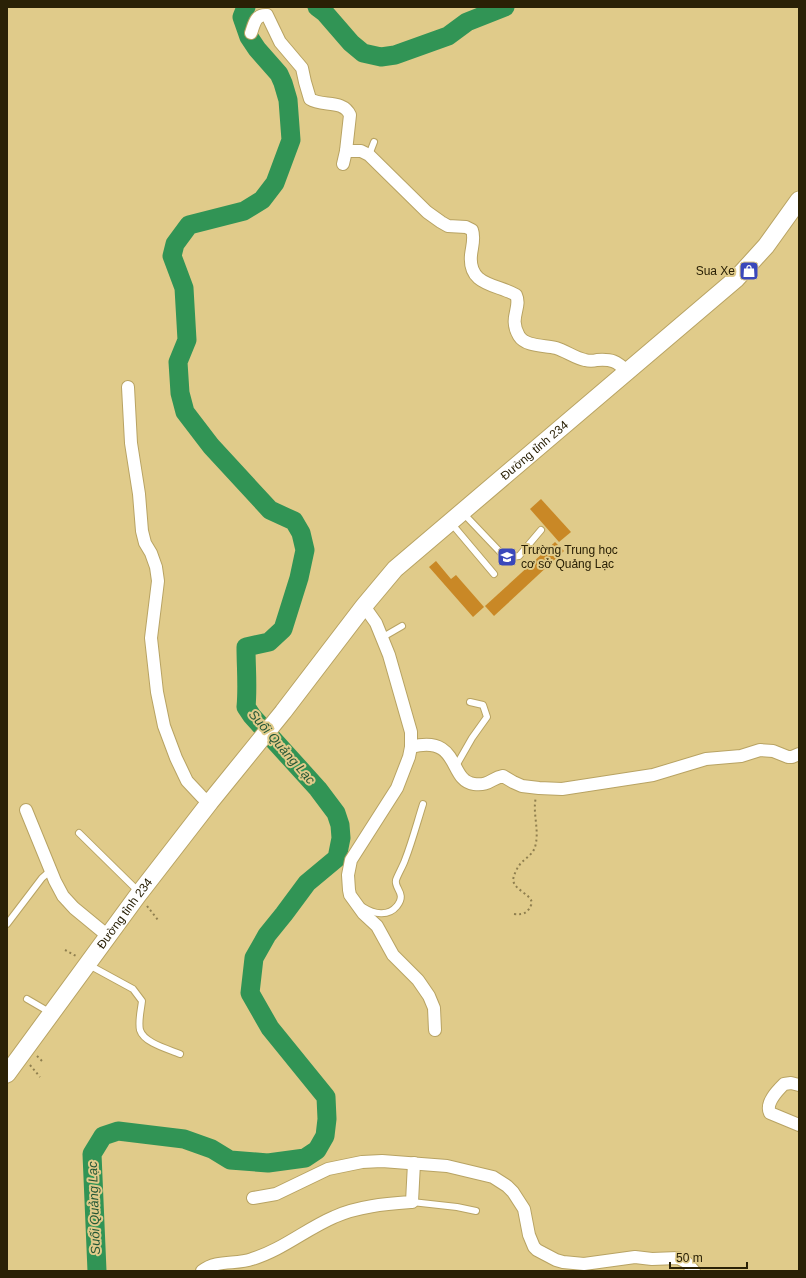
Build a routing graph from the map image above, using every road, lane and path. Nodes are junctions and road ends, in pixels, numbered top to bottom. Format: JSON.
{"nodes":[{"id":1,"x":251,"y":33,"type":"dead end"},
{"id":2,"x":374,"y":142,"type":"dead end"},
{"id":3,"x":346,"y":151,"type":"junction"},
{"id":4,"x":369,"y":155,"type":"junction"},
{"id":5,"x":342,"y":164,"type":"dead end"},
{"id":6,"x":799,"y":200,"type":"edge"},
{"id":7,"x":792,"y":223,"type":"edge"},
{"id":8,"x":627,"y":371,"type":"junction"},
{"id":9,"x":128,"y":387,"type":"dead end"},
{"id":10,"x":456,"y":517,"type":"junction"},
{"id":11,"x":541,"y":530,"type":"dead end"},
{"id":12,"x":494,"y":574,"type":"dead end"},
{"id":13,"x":364,"y":606,"type":"junction"},
{"id":14,"x":402,"y":626,"type":"dead end"},
{"id":15,"x":383,"y":637,"type":"junction"},
{"id":16,"x":470,"y":702,"type":"dead end"},
{"id":17,"x":411,"y":747,"type":"junction"},
{"id":18,"x":799,"y":754,"type":"edge"},
{"id":19,"x":456,"y":766,"type":"junction"},
{"id":20,"x":539,"y":788,"type":"junction"},
{"id":21,"x":210,"y":802,"type":"junction"},
{"id":22,"x":423,"y":804,"type":"dead end"},
{"id":23,"x":26,"y":810,"type":"dead end"},
{"id":24,"x":80,"y":833,"type":"dead end"},
{"id":25,"x":50,"y":870,"type":"junction"},
{"id":26,"x":139,"y":894,"type":"junction"},
{"id":27,"x":355,"y":902,"type":"junction"},
{"id":28,"x":514,"y":914,"type":"dead end"},
{"id":29,"x":158,"y":920,"type":"dead end"},
{"id":30,"x":7,"y":924,"type":"edge"},
{"id":31,"x":108,"y":936,"type":"junction"},
{"id":32,"x":89,"y":964,"type":"junction"},
{"id":33,"x":27,"y":999,"type":"dead end"},
{"id":34,"x":52,"y":1013,"type":"junction"},
{"id":35,"x":435,"y":1030,"type":"dead end"},
{"id":36,"x":180,"y":1054,"type":"dead end"},
{"id":37,"x":7,"y":1074,"type":"edge"},
{"id":38,"x":799,"y":1085,"type":"edge"},
{"id":39,"x":799,"y":1125,"type":"edge"},
{"id":40,"x":414,"y":1163,"type":"junction"},
{"id":41,"x":253,"y":1198,"type":"dead end"},
{"id":42,"x":412,"y":1202,"type":"junction"},
{"id":43,"x":476,"y":1211,"type":"dead end"},
{"id":44,"x":202,"y":1271,"type":"edge"},
{"id":45,"x":694,"y":1271,"type":"edge"}],
"edges":[{"from":1,"to":3,"type":"street"},
{"from":2,"to":4,"type":"lane"},
{"from":3,"to":4,"type":"street"},
{"from":3,"to":5,"type":"street"},
{"from":4,"to":8,"type":"street"},
{"from":6,"to":7,"type":"main road","name":"Đường tỉnh 234"},
{"from":7,"to":8,"type":"main road","name":"Đường tỉnh 234"},
{"from":8,"to":10,"type":"main road","name":"Đường tỉnh 234"},
{"from":9,"to":21,"type":"street"},
{"from":10,"to":11,"type":"lane"},
{"from":10,"to":12,"type":"lane"},
{"from":10,"to":13,"type":"main road","name":"Đường tỉnh 234"},
{"from":13,"to":15,"type":"street"},
{"from":13,"to":21,"type":"main road","name":"Đường tỉnh 234"},
{"from":14,"to":15,"type":"lane"},
{"from":15,"to":17,"type":"street"},
{"from":16,"to":19,"type":"lane"},
{"from":17,"to":19,"type":"street"},
{"from":17,"to":27,"type":"street"},
{"from":18,"to":20,"type":"street"},
{"from":19,"to":20,"type":"street"},
{"from":20,"to":28,"type":"path"},
{"from":21,"to":26,"type":"main road","name":"Đường tỉnh 234"},
{"from":22,"to":27,"type":"lane"},
{"from":23,"to":25,"type":"street"},
{"from":24,"to":26,"type":"lane"},
{"from":25,"to":30,"type":"lane"},
{"from":25,"to":31,"type":"street"},
{"from":26,"to":29,"type":"path"},
{"from":26,"to":31,"type":"main road","name":"Đường tỉnh 234"},
{"from":27,"to":35,"type":"street"},
{"from":31,"to":32,"type":"main road","name":"Đường tỉnh 234"},
{"from":32,"to":34,"type":"main road","name":"Đường tỉnh 234"},
{"from":32,"to":36,"type":"lane"},
{"from":33,"to":34,"type":"lane"},
{"from":34,"to":37,"type":"main road","name":"Đường tỉnh 234"},
{"from":38,"to":39,"type":"street"},
{"from":40,"to":41,"type":"street"},
{"from":40,"to":42,"type":"street"},
{"from":40,"to":45,"type":"street"},
{"from":42,"to":43,"type":"lane"},
{"from":42,"to":44,"type":"street"}]}
